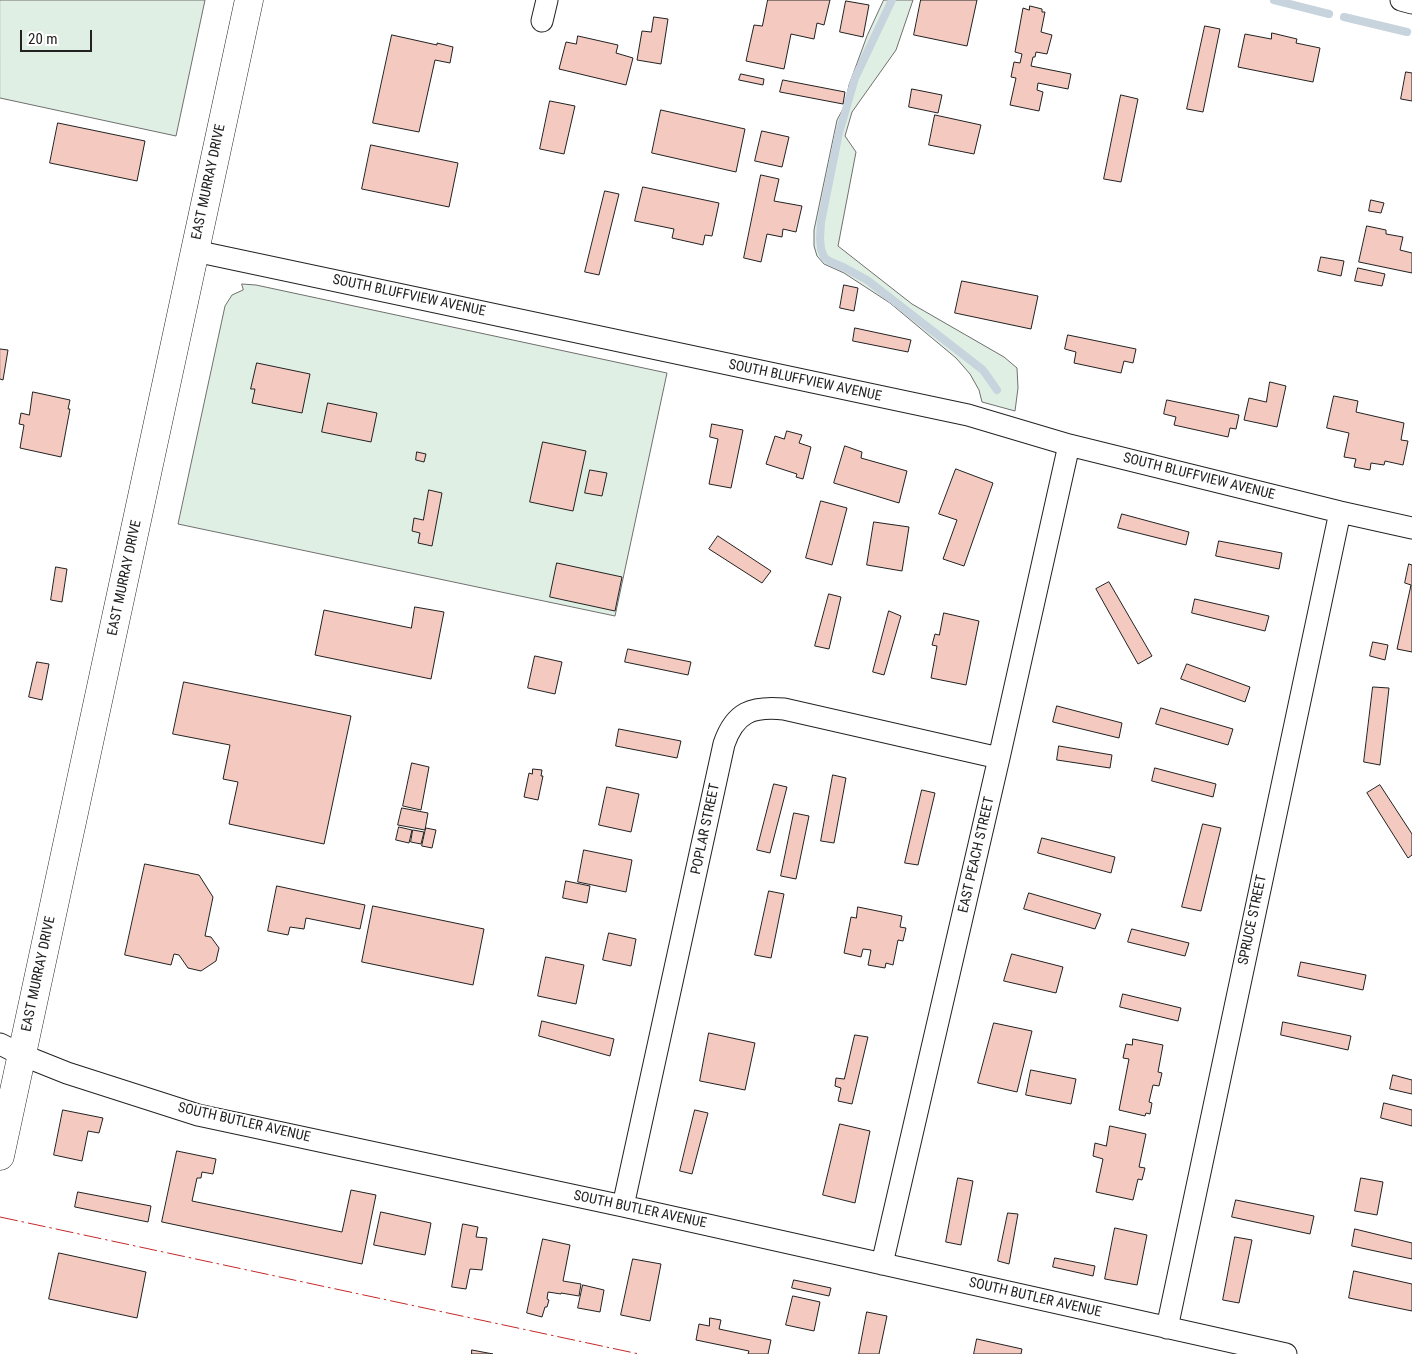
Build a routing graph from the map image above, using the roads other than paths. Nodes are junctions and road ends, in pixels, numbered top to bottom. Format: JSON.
{"nodes":[{"id":1,"x":249,"y":0,"type":"edge"},
{"id":2,"x":547,"y":0,"type":"edge"},
{"id":3,"x":1401,"y":0,"type":"edge"},
{"id":4,"x":1412,"y":2,"type":"edge"},
{"id":5,"x":542,"y":21,"type":"dead end"},
{"id":6,"x":195,"y":251,"type":"junction"},
{"id":7,"x":1068,"y":445,"type":"junction"},
{"id":8,"x":1340,"y":512,"type":"junction"},
{"id":9,"x":1412,"y":528,"type":"edge"},
{"id":10,"x":999,"y":758,"type":"junction"},
{"id":11,"x":11,"y":1049,"type":"edge"},
{"id":12,"x":0,"y":1156,"type":"edge"},
{"id":13,"x":623,"y":1206,"type":"junction"},
{"id":14,"x":882,"y":1264,"type":"junction"},
{"id":15,"x":1167,"y":1328,"type":"junction"},
{"id":16,"x":1286,"y":1354,"type":"edge"}],
"edges":[{"from":1,"to":6,"type":"highway","name":"EAST MURRAY DRIVE"},
{"from":2,"to":5,"type":"street"},
{"from":3,"to":4,"type":"street"},
{"from":6,"to":7,"type":"street","name":"SOUTH BLUFFVIEW AVENUE"},
{"from":6,"to":11,"type":"highway","name":"EAST MURRAY DRIVE"},
{"from":7,"to":8,"type":"street","name":"SOUTH BLUFFVIEW AVENUE"},
{"from":7,"to":10,"type":"street","name":"EAST PEACH STREET"},
{"from":8,"to":9,"type":"street","name":"SOUTH BLUFFVIEW AVENUE"},
{"from":8,"to":15,"type":"street","name":"SPRUCE STREET"},
{"from":10,"to":13,"type":"street","name":"POPLAR STREET"},
{"from":10,"to":14,"type":"street","name":"EAST PEACH STREET"},
{"from":11,"to":12,"type":"highway","name":"EAST MURRAY DRIVE"},
{"from":11,"to":13,"type":"street","name":"SOUTH BUTLER AVENUE"},
{"from":13,"to":14,"type":"street","name":"SOUTH BUTLER AVENUE"},
{"from":14,"to":15,"type":"street","name":"SOUTH BUTLER AVENUE"},
{"from":15,"to":16,"type":"street","name":"SOUTH BUTLER AVENUE"}]}
